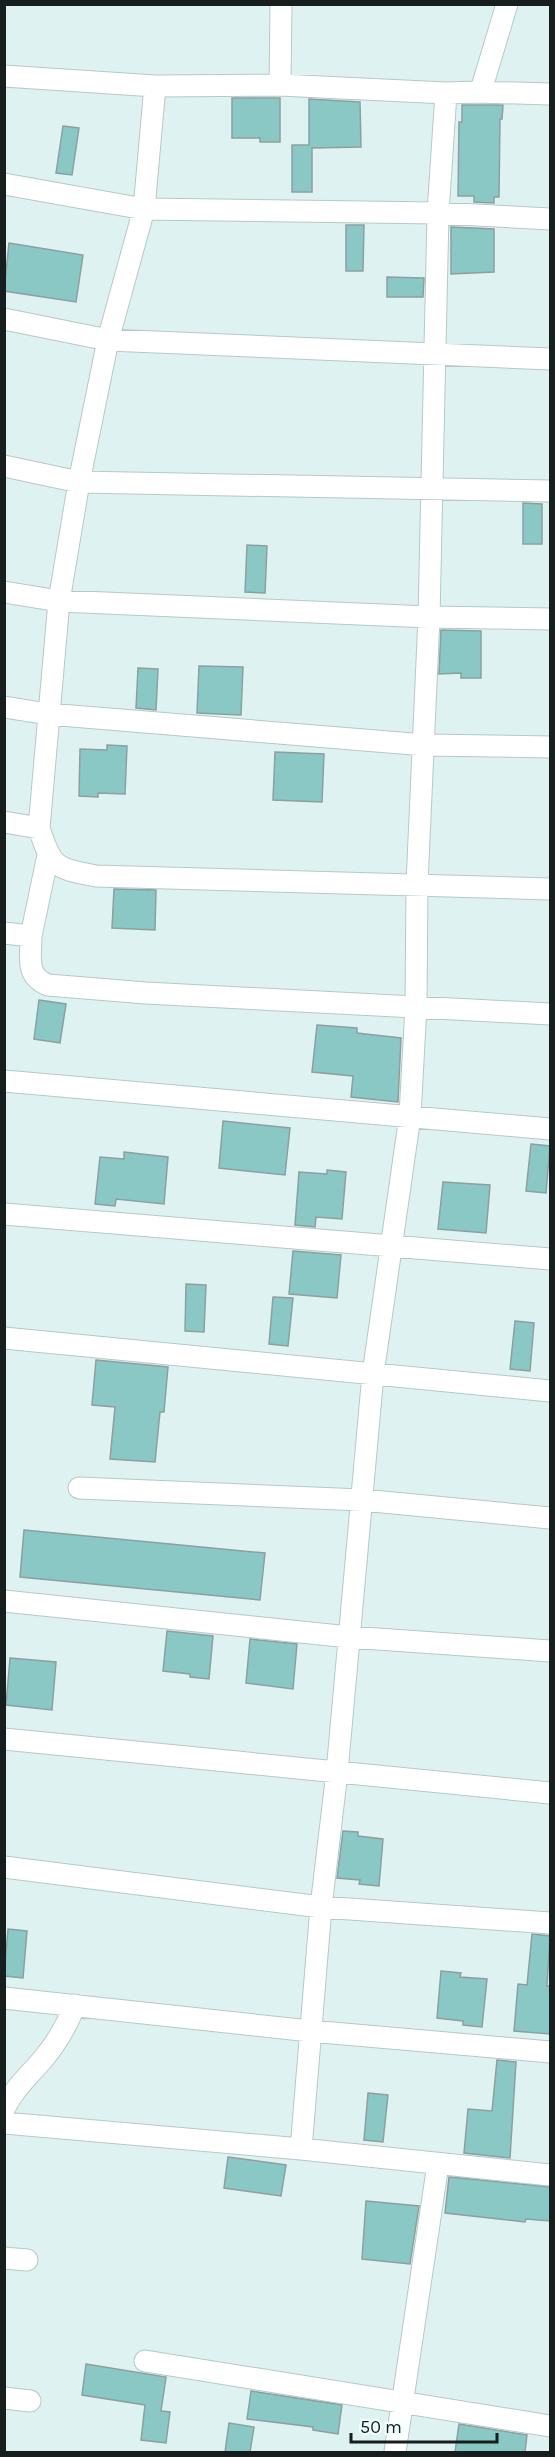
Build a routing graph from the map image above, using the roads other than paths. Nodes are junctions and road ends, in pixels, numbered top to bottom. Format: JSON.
{"nodes":[{"id":1,"x":281,"y":4,"type":"edge"},
{"id":2,"x":507,"y":4,"type":"edge"},
{"id":3,"x":4,"y":76,"type":"edge"},
{"id":4,"x":280,"y":85,"type":"junction"},
{"id":5,"x":155,"y":86,"type":"junction"},
{"id":6,"x":476,"y":92,"type":"junction"},
{"id":7,"x":446,"y":93,"type":"junction"},
{"id":8,"x":550,"y":94,"type":"edge"},
{"id":9,"x":4,"y":184,"type":"edge"},
{"id":10,"x":144,"y":209,"type":"junction"},
{"id":11,"x":438,"y":213,"type":"junction"},
{"id":12,"x":550,"y":219,"type":"edge"},
{"id":13,"x":4,"y":319,"type":"edge"},
{"id":14,"x":108,"y":340,"type":"junction"},
{"id":15,"x":435,"y":355,"type":"junction"},
{"id":16,"x":550,"y":359,"type":"edge"},
{"id":17,"x":4,"y":466,"type":"edge"},
{"id":18,"x":79,"y":482,"type":"junction"},
{"id":19,"x":431,"y":487,"type":"junction"},
{"id":20,"x":550,"y":490,"type":"edge"},
{"id":21,"x":4,"y":592,"type":"edge"},
{"id":22,"x":59,"y":601,"type":"junction"},
{"id":23,"x":429,"y":617,"type":"junction"},
{"id":24,"x":550,"y":619,"type":"edge"},
{"id":25,"x":4,"y":707,"type":"edge"},
{"id":26,"x":48,"y":714,"type":"junction"},
{"id":27,"x":425,"y":745,"type":"junction"},
{"id":28,"x":550,"y":747,"type":"edge"},
{"id":29,"x":4,"y":822,"type":"edge"},
{"id":30,"x":39,"y":828,"type":"junction"},
{"id":31,"x":48,"y":855,"type":"junction"},
{"id":32,"x":417,"y":884,"type":"junction"},
{"id":33,"x":550,"y":889,"type":"edge"},
{"id":34,"x":4,"y":933,"type":"edge"},
{"id":35,"x":31,"y":936,"type":"junction"},
{"id":36,"x":416,"y":1006,"type":"junction"},
{"id":37,"x":550,"y":1014,"type":"edge"},
{"id":38,"x":4,"y":1081,"type":"edge"},
{"id":39,"x":410,"y":1116,"type":"junction"},
{"id":40,"x":550,"y":1129,"type":"edge"},
{"id":41,"x":4,"y":1214,"type":"edge"},
{"id":42,"x":393,"y":1245,"type":"junction"},
{"id":43,"x":550,"y":1259,"type":"edge"},
{"id":44,"x":4,"y":1338,"type":"edge"},
{"id":45,"x":373,"y":1374,"type":"junction"},
{"id":46,"x":550,"y":1391,"type":"edge"},
{"id":47,"x":79,"y":1488,"type":"dead end"},
{"id":48,"x":362,"y":1500,"type":"junction"},
{"id":49,"x":550,"y":1518,"type":"edge"},
{"id":50,"x":4,"y":1601,"type":"edge"},
{"id":51,"x":349,"y":1637,"type":"junction"},
{"id":52,"x":550,"y":1651,"type":"edge"},
{"id":53,"x":4,"y":1739,"type":"edge"},
{"id":54,"x":337,"y":1773,"type":"junction"},
{"id":55,"x":550,"y":1793,"type":"edge"},
{"id":56,"x":4,"y":1867,"type":"edge"},
{"id":57,"x":321,"y":1907,"type":"junction"},
{"id":58,"x":550,"y":1923,"type":"edge"},
{"id":59,"x":4,"y":1998,"type":"edge"},
{"id":60,"x":75,"y":2006,"type":"junction"},
{"id":61,"x":310,"y":2031,"type":"junction"},
{"id":62,"x":550,"y":2052,"type":"edge"},
{"id":63,"x":4,"y":2109,"type":"edge"},
{"id":64,"x":4,"y":2123,"type":"edge"},
{"id":65,"x":301,"y":2149,"type":"junction"},
{"id":66,"x":438,"y":2164,"type":"junction"},
{"id":67,"x":550,"y":2175,"type":"edge"},
{"id":68,"x":4,"y":2258,"type":"edge"},
{"id":69,"x":27,"y":2260,"type":"dead end"},
{"id":70,"x":145,"y":2361,"type":"dead end"},
{"id":71,"x":4,"y":2398,"type":"edge"},
{"id":72,"x":30,"y":2401,"type":"dead end"},
{"id":73,"x":404,"y":2402,"type":"junction"},
{"id":74,"x":550,"y":2426,"type":"edge"},
{"id":75,"x":395,"y":2452,"type":"edge"}],
"edges":[{"from":1,"to":4,"type":"street"},
{"from":2,"to":6,"type":"street"},
{"from":3,"to":5,"type":"street"},
{"from":4,"to":5,"type":"street"},
{"from":4,"to":7,"type":"street"},
{"from":5,"to":10,"type":"street"},
{"from":6,"to":7,"type":"street"},
{"from":6,"to":8,"type":"street"},
{"from":7,"to":11,"type":"street"},
{"from":9,"to":10,"type":"street"},
{"from":10,"to":11,"type":"street"},
{"from":10,"to":14,"type":"street"},
{"from":11,"to":12,"type":"street"},
{"from":11,"to":15,"type":"street"},
{"from":13,"to":14,"type":"street"},
{"from":14,"to":15,"type":"street"},
{"from":14,"to":18,"type":"street"},
{"from":15,"to":16,"type":"street"},
{"from":15,"to":19,"type":"street"},
{"from":17,"to":18,"type":"street"},
{"from":18,"to":19,"type":"street"},
{"from":18,"to":22,"type":"street"},
{"from":19,"to":20,"type":"street"},
{"from":19,"to":23,"type":"street"},
{"from":21,"to":22,"type":"street"},
{"from":22,"to":23,"type":"street"},
{"from":22,"to":26,"type":"street"},
{"from":23,"to":24,"type":"street"},
{"from":23,"to":27,"type":"street"},
{"from":25,"to":26,"type":"street"},
{"from":26,"to":27,"type":"street"},
{"from":26,"to":30,"type":"street"},
{"from":27,"to":28,"type":"street"},
{"from":27,"to":32,"type":"street"},
{"from":29,"to":30,"type":"street"},
{"from":30,"to":31,"type":"street"},
{"from":31,"to":32,"type":"street"},
{"from":31,"to":35,"type":"street"},
{"from":32,"to":33,"type":"street"},
{"from":32,"to":36,"type":"street"},
{"from":34,"to":35,"type":"street"},
{"from":35,"to":36,"type":"street"},
{"from":36,"to":37,"type":"street"},
{"from":36,"to":39,"type":"street"},
{"from":38,"to":39,"type":"street"},
{"from":39,"to":40,"type":"street"},
{"from":39,"to":42,"type":"street"},
{"from":41,"to":42,"type":"street"},
{"from":42,"to":43,"type":"street"},
{"from":42,"to":45,"type":"street"},
{"from":44,"to":45,"type":"street"},
{"from":45,"to":46,"type":"street"},
{"from":45,"to":48,"type":"street"},
{"from":47,"to":48,"type":"street"},
{"from":48,"to":49,"type":"street"},
{"from":48,"to":51,"type":"street"},
{"from":50,"to":51,"type":"street"},
{"from":51,"to":52,"type":"street"},
{"from":51,"to":54,"type":"street"},
{"from":53,"to":54,"type":"street"},
{"from":54,"to":55,"type":"street"},
{"from":54,"to":57,"type":"street"},
{"from":56,"to":57,"type":"street"},
{"from":57,"to":58,"type":"street"},
{"from":57,"to":61,"type":"street"},
{"from":59,"to":60,"type":"street"},
{"from":60,"to":61,"type":"street"},
{"from":60,"to":63,"type":"street"},
{"from":61,"to":62,"type":"street"},
{"from":61,"to":65,"type":"street"},
{"from":64,"to":65,"type":"street"},
{"from":65,"to":66,"type":"street"},
{"from":66,"to":67,"type":"street"},
{"from":66,"to":73,"type":"street"},
{"from":68,"to":69,"type":"street"},
{"from":70,"to":73,"type":"street"},
{"from":71,"to":72,"type":"street"},
{"from":73,"to":74,"type":"street"},
{"from":73,"to":75,"type":"street"}]}
